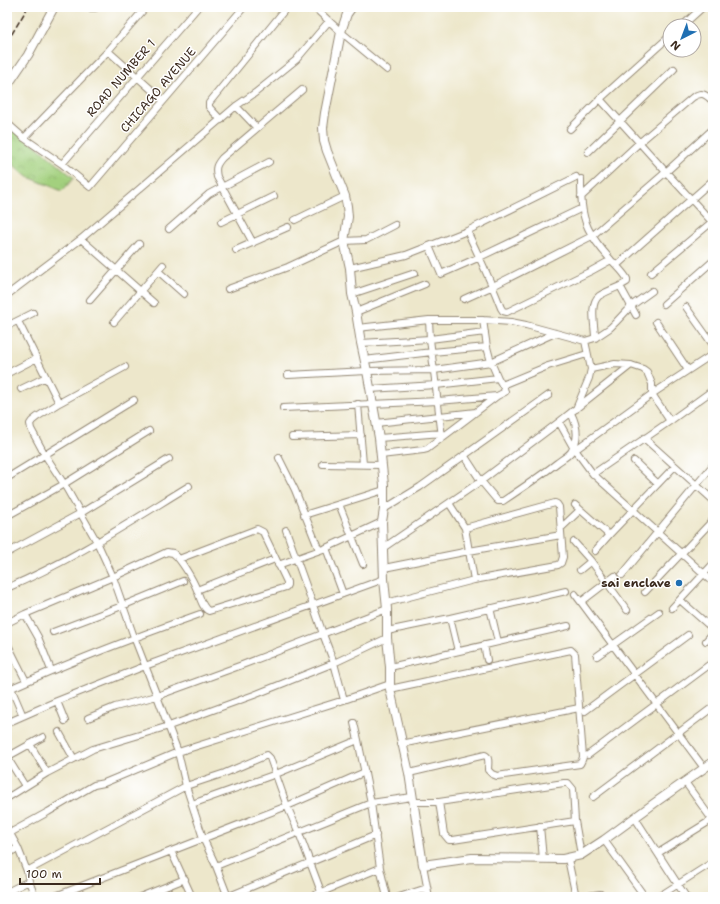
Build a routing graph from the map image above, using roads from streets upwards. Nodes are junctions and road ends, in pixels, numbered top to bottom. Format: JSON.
{"nodes":[{"id":1,"x":54,"y":7,"type":"edge"},
{"id":2,"x":90,"y":7,"type":"edge"},
{"id":3,"x":98,"y":7,"type":"edge"},
{"id":4,"x":146,"y":7,"type":"edge"},
{"id":5,"x":198,"y":7,"type":"edge"},
{"id":6,"x":244,"y":7,"type":"edge"},
{"id":7,"x":287,"y":7,"type":"edge"},
{"id":8,"x":314,"y":7,"type":"edge"},
{"id":9,"x":352,"y":7,"type":"edge"},
{"id":10,"x":703,"y":7,"type":"edge"},
{"id":11,"x":691,"y":18,"type":"edge"},
{"id":12,"x":329,"y":21,"type":"junction"},
{"id":13,"x":341,"y":32,"type":"junction"},
{"id":14,"x":662,"y":43,"type":"edge"},
{"id":15,"x":108,"y":51,"type":"junction"},
{"id":16,"x":674,"y":69,"type":"dead end"},
{"id":17,"x":387,"y":70,"type":"dead end"},
{"id":18,"x":137,"y":77,"type":"junction"},
{"id":19,"x":7,"y":86,"type":"edge"},
{"id":20,"x":302,"y":90,"type":"dead end"},
{"id":21,"x":600,"y":99,"type":"junction"},
{"id":22,"x":163,"y":100,"type":"junction"},
{"id":23,"x":713,"y":101,"type":"edge"},
{"id":24,"x":236,"y":106,"type":"junction"},
{"id":25,"x":221,"y":120,"type":"junction"},
{"id":26,"x":620,"y":122,"type":"junction"},
{"id":27,"x":7,"y":123,"type":"edge"},
{"id":28,"x":256,"y":128,"type":"junction"},
{"id":29,"x":570,"y":129,"type":"dead end"},
{"id":30,"x":713,"y":129,"type":"edge"},
{"id":31,"x":24,"y":138,"type":"junction"},
{"id":32,"x":639,"y":144,"type":"junction"},
{"id":33,"x":588,"y":152,"type":"dead end"},
{"id":34,"x":269,"y":162,"type":"dead end"},
{"id":35,"x":62,"y":164,"type":"junction"},
{"id":36,"x":666,"y":172,"type":"junction"},
{"id":37,"x":713,"y":180,"type":"edge"},
{"id":38,"x":222,"y":187,"type":"junction"},
{"id":39,"x":274,"y":196,"type":"dead end"},
{"id":40,"x":345,"y":196,"type":"junction"},
{"id":41,"x":581,"y":197,"type":"junction"},
{"id":42,"x":692,"y":200,"type":"junction"},
{"id":43,"x":578,"y":210,"type":"dead end"},
{"id":44,"x":237,"y":214,"type":"junction"},
{"id":45,"x":295,"y":220,"type":"dead end"},
{"id":46,"x":220,"y":222,"type":"dead end"},
{"id":47,"x":713,"y":222,"type":"edge"},
{"id":48,"x":395,"y":225,"type":"dead end"},
{"id":49,"x":288,"y":227,"type":"dead end"},
{"id":50,"x":170,"y":229,"type":"dead end"},
{"id":51,"x":467,"y":231,"type":"junction"},
{"id":52,"x":592,"y":236,"type":"junction"},
{"id":53,"x":81,"y":239,"type":"junction"},
{"id":54,"x":344,"y":240,"type":"junction"},
{"id":55,"x":253,"y":242,"type":"junction"},
{"id":56,"x":139,"y":244,"type":"dead end"},
{"id":57,"x":429,"y":246,"type":"junction"},
{"id":58,"x":236,"y":250,"type":"dead end"},
{"id":59,"x":480,"y":257,"type":"junction"},
{"id":60,"x":611,"y":260,"type":"junction"},
{"id":61,"x":713,"y":261,"type":"edge"},
{"id":62,"x":163,"y":265,"type":"dead end"},
{"id":63,"x":617,"y":265,"type":"junction"},
{"id":64,"x":350,"y":268,"type":"junction"},
{"id":65,"x":116,"y":270,"type":"junction"},
{"id":66,"x":158,"y":271,"type":"junction"},
{"id":67,"x":415,"y":273,"type":"dead end"},
{"id":68,"x":651,"y":273,"type":"dead end"},
{"id":69,"x":425,"y":284,"type":"dead end"},
{"id":70,"x":492,"y":286,"type":"junction"},
{"id":71,"x":620,"y":286,"type":"junction"},
{"id":72,"x":228,"y":290,"type":"dead end"},
{"id":73,"x":652,"y":291,"type":"dead end"},
{"id":74,"x":141,"y":292,"type":"junction"},
{"id":75,"x":184,"y":294,"type":"dead end"},
{"id":76,"x":352,"y":294,"type":"junction"},
{"id":77,"x":7,"y":295,"type":"edge"},
{"id":78,"x":464,"y":299,"type":"dead end"},
{"id":79,"x":90,"y":300,"type":"dead end"},
{"id":80,"x":154,"y":304,"type":"dead end"},
{"id":81,"x":664,"y":304,"type":"dead end"},
{"id":82,"x":631,"y":306,"type":"junction"},
{"id":83,"x":686,"y":307,"type":"dead end"},
{"id":84,"x":356,"y":312,"type":"junction"},
{"id":85,"x":33,"y":313,"type":"dead end"},
{"id":86,"x":636,"y":315,"type":"dead end"},
{"id":87,"x":429,"y":320,"type":"junction"},
{"id":88,"x":483,"y":320,"type":"junction"},
{"id":89,"x":18,"y":321,"type":"junction"},
{"id":90,"x":114,"y":322,"type":"dead end"},
{"id":91,"x":656,"y":322,"type":"dead end"},
{"id":92,"x":7,"y":326,"type":"edge"},
{"id":93,"x":358,"y":328,"type":"junction"},
{"id":94,"x":485,"y":332,"type":"junction"},
{"id":95,"x":556,"y":333,"type":"junction"},
{"id":96,"x":596,"y":338,"type":"junction"},
{"id":97,"x":430,"y":339,"type":"junction"},
{"id":98,"x":584,"y":341,"type":"junction"},
{"id":99,"x":361,"y":343,"type":"junction"},
{"id":100,"x":713,"y":345,"type":"edge"},
{"id":101,"x":487,"y":347,"type":"junction"},
{"id":102,"x":432,"y":352,"type":"junction"},
{"id":103,"x":587,"y":354,"type":"junction"},
{"id":104,"x":713,"y":354,"type":"edge"},
{"id":105,"x":38,"y":358,"type":"junction"},
{"id":106,"x":364,"y":360,"type":"junction"},
{"id":107,"x":491,"y":362,"type":"junction"},
{"id":108,"x":631,"y":366,"type":"junction"},
{"id":109,"x":125,"y":367,"type":"dead end"},
{"id":110,"x":590,"y":369,"type":"junction"},
{"id":111,"x":434,"y":370,"type":"junction"},
{"id":112,"x":688,"y":370,"type":"junction"},
{"id":113,"x":10,"y":372,"type":"dead end"},
{"id":114,"x":367,"y":372,"type":"junction"},
{"id":115,"x":288,"y":375,"type":"dead end"},
{"id":116,"x":46,"y":376,"type":"junction"},
{"id":117,"x":498,"y":378,"type":"junction"},
{"id":118,"x":436,"y":385,"type":"junction"},
{"id":119,"x":502,"y":385,"type":"junction"},
{"id":120,"x":20,"y":389,"type":"dead end"},
{"id":121,"x":370,"y":389,"type":"junction"},
{"id":122,"x":713,"y":390,"type":"edge"},
{"id":123,"x":652,"y":394,"type":"junction"},
{"id":124,"x":549,"y":395,"type":"dead end"},
{"id":125,"x":497,"y":396,"type":"junction"},
{"id":126,"x":134,"y":400,"type":"dead end"},
{"id":127,"x":438,"y":401,"type":"junction"},
{"id":128,"x":59,"y":403,"type":"junction"},
{"id":129,"x":358,"y":404,"type":"junction"},
{"id":130,"x":372,"y":404,"type":"junction"},
{"id":131,"x":283,"y":408,"type":"dead end"},
{"id":132,"x":477,"y":412,"type":"junction"},
{"id":133,"x":573,"y":412,"type":"junction"},
{"id":134,"x":440,"y":416,"type":"junction"},
{"id":135,"x":670,"y":421,"type":"junction"},
{"id":136,"x":560,"y":422,"type":"junction"},
{"id":137,"x":376,"y":423,"type":"junction"},
{"id":138,"x":149,"y":431,"type":"dead end"},
{"id":139,"x":361,"y":435,"type":"junction"},
{"id":140,"x":442,"y":435,"type":"junction"},
{"id":141,"x":292,"y":437,"type":"dead end"},
{"id":142,"x":379,"y":438,"type":"junction"},
{"id":143,"x":644,"y":438,"type":"junction"},
{"id":144,"x":574,"y":449,"type":"junction"},
{"id":145,"x":381,"y":454,"type":"junction"},
{"id":146,"x":45,"y":455,"type":"junction"},
{"id":147,"x":464,"y":455,"type":"junction"},
{"id":148,"x":279,"y":458,"type":"dead end"},
{"id":149,"x":169,"y":459,"type":"dead end"},
{"id":150,"x":634,"y":461,"type":"dead end"},
{"id":151,"x":323,"y":464,"type":"dead end"},
{"id":152,"x":363,"y":464,"type":"junction"},
{"id":153,"x":382,"y":465,"type":"junction"},
{"id":154,"x":713,"y":465,"type":"edge"},
{"id":155,"x":675,"y":466,"type":"junction"},
{"id":156,"x":593,"y":474,"type":"junction"},
{"id":157,"x":7,"y":478,"type":"edge"},
{"id":158,"x":481,"y":481,"type":"junction"},
{"id":159,"x":64,"y":484,"type":"junction"},
{"id":160,"x":658,"y":484,"type":"junction"},
{"id":161,"x":190,"y":486,"type":"dead end"},
{"id":162,"x":696,"y":486,"type":"junction"},
{"id":163,"x":384,"y":490,"type":"junction"},
{"id":164,"x":713,"y":500,"type":"edge"},
{"id":165,"x":339,"y":504,"type":"junction"},
{"id":166,"x":449,"y":504,"type":"junction"},
{"id":167,"x":575,"y":505,"type":"dead end"},
{"id":168,"x":384,"y":509,"type":"junction"},
{"id":169,"x":580,"y":510,"type":"junction"},
{"id":170,"x":632,"y":510,"type":"junction"},
{"id":171,"x":81,"y":513,"type":"junction"},
{"id":172,"x":304,"y":515,"type":"junction"},
{"id":173,"x":7,"y":516,"type":"edge"},
{"id":174,"x":713,"y":520,"type":"edge"},
{"id":175,"x":382,"y":522,"type":"junction"},
{"id":176,"x":465,"y":528,"type":"junction"},
{"id":177,"x":561,"y":528,"type":"junction"},
{"id":178,"x":286,"y":530,"type":"dead end"},
{"id":179,"x":658,"y":532,"type":"junction"},
{"id":180,"x":561,"y":535,"type":"junction"},
{"id":181,"x":609,"y":535,"type":"junction"},
{"id":182,"x":351,"y":536,"type":"junction"},
{"id":183,"x":97,"y":542,"type":"junction"},
{"id":184,"x":574,"y":542,"type":"dead end"},
{"id":185,"x":326,"y":548,"type":"junction"},
{"id":186,"x":383,"y":548,"type":"junction"},
{"id":187,"x":319,"y":550,"type":"junction"},
{"id":188,"x":469,"y":551,"type":"junction"},
{"id":189,"x":595,"y":551,"type":"dead end"},
{"id":190,"x":7,"y":553,"type":"edge"},
{"id":191,"x":681,"y":554,"type":"junction"},
{"id":192,"x":179,"y":559,"type":"junction"},
{"id":193,"x":276,"y":559,"type":"junction"},
{"id":194,"x":296,"y":559,"type":"junction"},
{"id":195,"x":591,"y":561,"type":"junction"},
{"id":196,"x":363,"y":564,"type":"dead end"},
{"id":197,"x":713,"y":564,"type":"edge"},
{"id":198,"x":278,"y":565,"type":"junction"},
{"id":199,"x":384,"y":568,"type":"junction"},
{"id":200,"x":580,"y":570,"type":"dead end"},
{"id":201,"x":704,"y":574,"type":"junction"},
{"id":202,"x":112,"y":577,"type":"junction"},
{"id":203,"x":384,"y":579,"type":"junction"},
{"id":204,"x":474,"y":580,"type":"junction"},
{"id":205,"x":183,"y":581,"type":"dead end"},
{"id":206,"x":606,"y":582,"type":"junction"},
{"id":207,"x":713,"y":582,"type":"edge"},
{"id":208,"x":7,"y":588,"type":"edge"},
{"id":209,"x":197,"y":590,"type":"junction"},
{"id":210,"x":566,"y":591,"type":"dead end"},
{"id":211,"x":645,"y":592,"type":"dead end"},
{"id":212,"x":342,"y":594,"type":"junction"},
{"id":213,"x":575,"y":594,"type":"dead end"},
{"id":214,"x":680,"y":600,"type":"junction"},
{"id":215,"x":581,"y":602,"type":"junction"},
{"id":216,"x":313,"y":605,"type":"junction"},
{"id":217,"x":122,"y":606,"type":"junction"},
{"id":218,"x":387,"y":606,"type":"junction"},
{"id":219,"x":490,"y":608,"type":"junction"},
{"id":220,"x":672,"y":608,"type":"dead end"},
{"id":221,"x":627,"y":610,"type":"dead end"},
{"id":222,"x":659,"y":612,"type":"dead end"},
{"id":223,"x":25,"y":614,"type":"junction"},
{"id":224,"x":200,"y":614,"type":"dead end"},
{"id":225,"x":450,"y":618,"type":"junction"},
{"id":226,"x":7,"y":623,"type":"edge"},
{"id":227,"x":568,"y":626,"type":"dead end"},
{"id":228,"x":713,"y":629,"type":"edge"},
{"id":229,"x":53,"y":632,"type":"dead end"},
{"id":230,"x":713,"y":633,"type":"edge"},
{"id":231,"x":323,"y":634,"type":"junction"},
{"id":232,"x":387,"y":635,"type":"junction"},
{"id":233,"x":688,"y":635,"type":"dead end"},
{"id":234,"x":134,"y":637,"type":"junction"},
{"id":235,"x":706,"y":641,"type":"dead end"},
{"id":236,"x":498,"y":642,"type":"junction"},
{"id":237,"x":7,"y":643,"type":"edge"},
{"id":238,"x":612,"y":644,"type":"junction"},
{"id":239,"x":484,"y":645,"type":"junction"},
{"id":240,"x":458,"y":651,"type":"junction"},
{"id":241,"x":597,"y":656,"type":"dead end"},
{"id":242,"x":487,"y":660,"type":"dead end"},
{"id":243,"x":713,"y":662,"type":"edge"},
{"id":244,"x":334,"y":663,"type":"junction"},
{"id":245,"x":146,"y":666,"type":"junction"},
{"id":246,"x":390,"y":667,"type":"junction"},
{"id":247,"x":51,"y":670,"type":"junction"},
{"id":248,"x":635,"y":674,"type":"junction"},
{"id":249,"x":26,"y":681,"type":"junction"},
{"id":250,"x":390,"y":687,"type":"junction"},
{"id":251,"x":9,"y":689,"type":"edge"},
{"id":252,"x":157,"y":696,"type":"junction"},
{"id":253,"x":344,"y":700,"type":"junction"},
{"id":254,"x":57,"y":701,"type":"junction"},
{"id":255,"x":657,"y":704,"type":"junction"},
{"id":256,"x":713,"y":707,"type":"edge"},
{"id":257,"x":579,"y":708,"type":"junction"},
{"id":258,"x":585,"y":711,"type":"dead end"},
{"id":259,"x":23,"y":716,"type":"junction"},
{"id":260,"x":88,"y":718,"type":"dead end"},
{"id":261,"x":66,"y":721,"type":"dead end"},
{"id":262,"x":7,"y":723,"type":"edge"},
{"id":263,"x":354,"y":723,"type":"dead end"},
{"id":264,"x":169,"y":726,"type":"junction"},
{"id":265,"x":59,"y":732,"type":"dead end"},
{"id":266,"x":678,"y":733,"type":"junction"},
{"id":267,"x":43,"y":737,"type":"dead end"},
{"id":268,"x":358,"y":740,"type":"junction"},
{"id":269,"x":30,"y":744,"type":"junction"},
{"id":270,"x":401,"y":744,"type":"junction"},
{"id":271,"x":178,"y":752,"type":"junction"},
{"id":272,"x":588,"y":755,"type":"dead end"},
{"id":273,"x":7,"y":757,"type":"edge"},
{"id":274,"x":74,"y":759,"type":"junction"},
{"id":275,"x":713,"y":762,"type":"edge"},
{"id":276,"x":704,"y":768,"type":"junction"},
{"id":277,"x":47,"y":772,"type":"junction"},
{"id":278,"x":365,"y":772,"type":"junction"},
{"id":279,"x":408,"y":773,"type":"junction"},
{"id":280,"x":276,"y":774,"type":"junction"},
{"id":281,"x":684,"y":782,"type":"junction"},
{"id":282,"x":25,"y":786,"type":"junction"},
{"id":283,"x":186,"y":786,"type":"junction"},
{"id":284,"x":593,"y":797,"type":"dead end"},
{"id":285,"x":7,"y":798,"type":"edge"},
{"id":286,"x":413,"y":799,"type":"junction"},
{"id":287,"x":439,"y":802,"type":"junction"},
{"id":288,"x":371,"y":803,"type":"junction"},
{"id":289,"x":192,"y":804,"type":"junction"},
{"id":290,"x":287,"y":806,"type":"junction"},
{"id":291,"x":635,"y":818,"type":"junction"},
{"id":292,"x":713,"y":819,"type":"edge"},
{"id":293,"x":575,"y":821,"type":"junction"},
{"id":294,"x":540,"y":826,"type":"junction"},
{"id":295,"x":8,"y":830,"type":"edge"},
{"id":296,"x":299,"y":833,"type":"junction"},
{"id":297,"x":376,"y":835,"type":"junction"},
{"id":298,"x":203,"y":838,"type":"junction"},
{"id":299,"x":604,"y":840,"type":"junction"},
{"id":300,"x":18,"y":848,"type":"junction"},
{"id":301,"x":172,"y":851,"type":"junction"},
{"id":302,"x":658,"y":853,"type":"junction"},
{"id":303,"x":7,"y":854,"type":"edge"},
{"id":304,"x":581,"y":855,"type":"junction"},
{"id":305,"x":568,"y":858,"type":"junction"},
{"id":306,"x":543,"y":859,"type":"junction"},
{"id":307,"x":713,"y":862,"type":"edge"},
{"id":308,"x":310,"y":863,"type":"junction"},
{"id":309,"x":423,"y":865,"type":"junction"},
{"id":310,"x":216,"y":866,"type":"junction"},
{"id":311,"x":380,"y":868,"type":"junction"},
{"id":312,"x":28,"y":871,"type":"junction"},
{"id":313,"x":185,"y":879,"type":"junction"},
{"id":314,"x":29,"y":881,"type":"junction"},
{"id":315,"x":678,"y":884,"type":"junction"},
{"id":316,"x":426,"y":888,"type":"junction"},
{"id":317,"x":7,"y":892,"type":"edge"},
{"id":318,"x":70,"y":894,"type":"edge"},
{"id":319,"x":600,"y":894,"type":"dead end"},
{"id":320,"x":322,"y":895,"type":"edge"},
{"id":321,"x":35,"y":897,"type":"edge"},
{"id":322,"x":53,"y":897,"type":"edge"},
{"id":323,"x":140,"y":897,"type":"edge"},
{"id":324,"x":192,"y":897,"type":"edge"},
{"id":325,"x":228,"y":897,"type":"edge"},
{"id":326,"x":310,"y":897,"type":"edge"},
{"id":327,"x":388,"y":897,"type":"edge"},
{"id":328,"x":399,"y":897,"type":"edge"},
{"id":329,"x":429,"y":897,"type":"edge"},
{"id":330,"x":576,"y":897,"type":"edge"},
{"id":331,"x":582,"y":897,"type":"edge"},
{"id":332,"x":645,"y":897,"type":"edge"},
{"id":333,"x":658,"y":897,"type":"edge"},
{"id":334,"x":686,"y":897,"type":"edge"}],
"edges":[{"from":1,"to":19,"type":"street"},
{"from":2,"to":3,"type":"street"},
{"from":4,"to":15,"type":"street"},
{"from":5,"to":18,"type":"street","name":"ROAD NUMBER 1"},
{"from":6,"to":22,"type":"street","name":"CHICAGO AVENUE"},
{"from":7,"to":25,"type":"street"},
{"from":8,"to":12,"type":"street"},
{"from":9,"to":13,"type":"street"},
{"from":10,"to":11,"type":"street"},
{"from":12,"to":13,"type":"street"},
{"from":12,"to":24,"type":"street"},
{"from":13,"to":17,"type":"street"},
{"from":13,"to":40,"type":"street"},
{"from":14,"to":21,"type":"street"},
{"from":15,"to":18,"type":"street"},
{"from":15,"to":31,"type":"street"},
{"from":16,"to":26,"type":"street"},
{"from":18,"to":22,"type":"street"},
{"from":18,"to":35,"type":"street","name":"ROAD NUMBER 1"},
{"from":20,"to":28,"type":"street"},
{"from":21,"to":26,"type":"street"},
{"from":21,"to":29,"type":"street"},
{"from":22,"to":35,"type":"street","name":"CHICAGO AVENUE"},
{"from":23,"to":32,"type":"street"},
{"from":24,"to":25,"type":"street"},
{"from":24,"to":28,"type":"street"},
{"from":25,"to":53,"type":"street"},
{"from":26,"to":32,"type":"street"},
{"from":26,"to":33,"type":"street"},
{"from":27,"to":31,"type":"street"},
{"from":28,"to":38,"type":"street"},
{"from":30,"to":36,"type":"street"},
{"from":31,"to":35,"type":"street"},
{"from":32,"to":36,"type":"street"},
{"from":32,"to":41,"type":"street"},
{"from":34,"to":38,"type":"street"},
{"from":36,"to":42,"type":"street"},
{"from":36,"to":52,"type":"street"},
{"from":37,"to":42,"type":"street"},
{"from":38,"to":44,"type":"street"},
{"from":38,"to":50,"type":"street"},
{"from":39,"to":44,"type":"street"},
{"from":40,"to":45,"type":"street"},
{"from":40,"to":54,"type":"street"},
{"from":41,"to":51,"type":"street"},
{"from":41,"to":52,"type":"street"},
{"from":42,"to":47,"type":"street"},
{"from":42,"to":63,"type":"street"},
{"from":43,"to":59,"type":"street"},
{"from":44,"to":46,"type":"street"},
{"from":44,"to":55,"type":"street"},
{"from":47,"to":68,"type":"street"},
{"from":48,"to":54,"type":"street"},
{"from":49,"to":55,"type":"street"},
{"from":51,"to":57,"type":"street"},
{"from":51,"to":59,"type":"street"},
{"from":52,"to":60,"type":"street"},
{"from":52,"to":70,"type":"street"},
{"from":53,"to":65,"type":"street"},
{"from":53,"to":77,"type":"street"},
{"from":54,"to":64,"type":"street"},
{"from":54,"to":72,"type":"street"},
{"from":55,"to":58,"type":"street"},
{"from":56,"to":65,"type":"street"},
{"from":57,"to":59,"type":"street"},
{"from":57,"to":64,"type":"street"},
{"from":59,"to":70,"type":"street"},
{"from":60,"to":63,"type":"street"},
{"from":60,"to":70,"type":"street"},
{"from":61,"to":81,"type":"street"},
{"from":62,"to":66,"type":"street"},
{"from":63,"to":71,"type":"street"},
{"from":64,"to":76,"type":"street"},
{"from":65,"to":74,"type":"street"},
{"from":65,"to":79,"type":"street"},
{"from":66,"to":74,"type":"street"},
{"from":66,"to":75,"type":"street"},
{"from":67,"to":76,"type":"street"},
{"from":69,"to":84,"type":"street"},
{"from":70,"to":78,"type":"street"},
{"from":71,"to":82,"type":"street"},
{"from":71,"to":96,"type":"street"},
{"from":73,"to":82,"type":"street"},
{"from":74,"to":80,"type":"street"},
{"from":74,"to":90,"type":"street"},
{"from":76,"to":84,"type":"street"},
{"from":82,"to":86,"type":"street"},
{"from":82,"to":96,"type":"street"},
{"from":83,"to":100,"type":"street"},
{"from":84,"to":93,"type":"street"},
{"from":85,"to":89,"type":"street"},
{"from":87,"to":88,"type":"street"},
{"from":87,"to":93,"type":"street"},
{"from":87,"to":97,"type":"street"},
{"from":88,"to":94,"type":"street"},
{"from":88,"to":95,"type":"street"},
{"from":89,"to":92,"type":"street"},
{"from":89,"to":105,"type":"street"},
{"from":91,"to":112,"type":"street"},
{"from":93,"to":99,"type":"street"},
{"from":94,"to":97,"type":"street"},
{"from":94,"to":101,"type":"street"},
{"from":95,"to":98,"type":"street"},
{"from":95,"to":107,"type":"street"},
{"from":96,"to":98,"type":"street"},
{"from":97,"to":99,"type":"street"},
{"from":97,"to":102,"type":"street"},
{"from":98,"to":103,"type":"street"},
{"from":99,"to":106,"type":"street"},
{"from":101,"to":102,"type":"street"},
{"from":101,"to":107,"type":"street"},
{"from":102,"to":106,"type":"street"},
{"from":102,"to":111,"type":"street"},
{"from":103,"to":110,"type":"street"},
{"from":103,"to":119,"type":"street"},
{"from":104,"to":112,"type":"street"},
{"from":105,"to":113,"type":"street"},
{"from":105,"to":116,"type":"street"},
{"from":106,"to":114,"type":"street"},
{"from":107,"to":111,"type":"street"},
{"from":107,"to":117,"type":"street"},
{"from":108,"to":110,"type":"street"},
{"from":108,"to":123,"type":"street"},
{"from":108,"to":133,"type":"street"},
{"from":109,"to":128,"type":"street"},
{"from":110,"to":133,"type":"street"},
{"from":111,"to":114,"type":"street"},
{"from":111,"to":118,"type":"street"},
{"from":112,"to":123,"type":"street"},
{"from":114,"to":115,"type":"street"},
{"from":114,"to":121,"type":"street"},
{"from":116,"to":120,"type":"street"},
{"from":116,"to":128,"type":"street"},
{"from":117,"to":118,"type":"street"},
{"from":117,"to":119,"type":"street"},
{"from":118,"to":121,"type":"street"},
{"from":118,"to":127,"type":"street"},
{"from":119,"to":125,"type":"street"},
{"from":121,"to":130,"type":"street"},
{"from":122,"to":135,"type":"street"},
{"from":123,"to":135,"type":"street"},
{"from":123,"to":144,"type":"street"},
{"from":124,"to":147,"type":"street"},
{"from":125,"to":127,"type":"street"},
{"from":125,"to":132,"type":"street"},
{"from":126,"to":146,"type":"street"},
{"from":127,"to":130,"type":"street"},
{"from":127,"to":134,"type":"street"},
{"from":128,"to":146,"type":"street"},
{"from":129,"to":130,"type":"street"},
{"from":129,"to":131,"type":"street"},
{"from":129,"to":139,"type":"street"},
{"from":130,"to":137,"type":"street"},
{"from":132,"to":134,"type":"street"},
{"from":132,"to":140,"type":"street"},
{"from":133,"to":136,"type":"street"},
{"from":133,"to":144,"type":"street"},
{"from":134,"to":137,"type":"street"},
{"from":134,"to":140,"type":"street"},
{"from":135,"to":143,"type":"street"},
{"from":136,"to":144,"type":"street"},
{"from":136,"to":158,"type":"street"},
{"from":137,"to":142,"type":"street"},
{"from":138,"to":159,"type":"street"},
{"from":139,"to":141,"type":"street"},
{"from":139,"to":152,"type":"street"},
{"from":140,"to":142,"type":"street"},
{"from":140,"to":145,"type":"street"},
{"from":142,"to":145,"type":"street"},
{"from":143,"to":155,"type":"street"},
{"from":143,"to":156,"type":"street"},
{"from":144,"to":156,"type":"street"},
{"from":144,"to":158,"type":"street"},
{"from":145,"to":153,"type":"street"},
{"from":146,"to":157,"type":"street"},
{"from":146,"to":159,"type":"street"},
{"from":147,"to":158,"type":"street"},
{"from":147,"to":168,"type":"street"},
{"from":148,"to":172,"type":"street"},
{"from":149,"to":171,"type":"street"},
{"from":150,"to":160,"type":"street"},
{"from":151,"to":152,"type":"street"},
{"from":152,"to":153,"type":"street"},
{"from":153,"to":163,"type":"street"},
{"from":154,"to":162,"type":"street"},
{"from":155,"to":160,"type":"street"},
{"from":155,"to":162,"type":"street"},
{"from":156,"to":170,"type":"street"},
{"from":158,"to":166,"type":"street"},
{"from":159,"to":171,"type":"street"},
{"from":159,"to":173,"type":"street"},
{"from":160,"to":170,"type":"street"},
{"from":161,"to":183,"type":"street"},
{"from":162,"to":164,"type":"street"},
{"from":162,"to":179,"type":"street"},
{"from":163,"to":165,"type":"street"},
{"from":163,"to":168,"type":"street"},
{"from":165,"to":172,"type":"street"},
{"from":165,"to":182,"type":"street"},
{"from":166,"to":176,"type":"street"},
{"from":166,"to":186,"type":"street"},
{"from":167,"to":169,"type":"street"},
{"from":168,"to":175,"type":"street"},
{"from":169,"to":177,"type":"street"},
{"from":169,"to":181,"type":"street"},
{"from":170,"to":179,"type":"street"},
{"from":170,"to":181,"type":"street"},
{"from":171,"to":183,"type":"street"},
{"from":171,"to":190,"type":"street"},
{"from":172,"to":187,"type":"street"},
{"from":174,"to":191,"type":"street"},
{"from":175,"to":182,"type":"street"},
{"from":175,"to":186,"type":"street"},
{"from":176,"to":177,"type":"street"},
{"from":176,"to":188,"type":"street"},
{"from":177,"to":180,"type":"street"},
{"from":178,"to":194,"type":"street"},
{"from":179,"to":191,"type":"street"},
{"from":179,"to":206,"type":"street"},
{"from":180,"to":188,"type":"street"},
{"from":180,"to":204,"type":"street"},
{"from":181,"to":189,"type":"street"},
{"from":182,"to":185,"type":"street"},
{"from":182,"to":196,"type":"street"},
{"from":183,"to":202,"type":"street"},
{"from":183,"to":208,"type":"street"},
{"from":184,"to":195,"type":"street"},
{"from":185,"to":187,"type":"street"},
{"from":185,"to":212,"type":"street"},
{"from":186,"to":199,"type":"street"},
{"from":187,"to":194,"type":"street"},
{"from":188,"to":199,"type":"street"},
{"from":188,"to":204,"type":"street"},
{"from":191,"to":201,"type":"street"},
{"from":191,"to":211,"type":"street"},
{"from":192,"to":193,"type":"street"},
{"from":192,"to":202,"type":"street"},
{"from":192,"to":209,"type":"street"},
{"from":193,"to":198,"type":"street"},
{"from":193,"to":209,"type":"street"},
{"from":194,"to":198,"type":"street"},
{"from":194,"to":216,"type":"street"},
{"from":195,"to":200,"type":"street"},
{"from":195,"to":206,"type":"street"},
{"from":197,"to":201,"type":"street"},
{"from":198,"to":209,"type":"street"},
{"from":199,"to":203,"type":"street"},
{"from":201,"to":207,"type":"street"},
{"from":201,"to":214,"type":"street"},
{"from":202,"to":217,"type":"street"},
{"from":202,"to":223,"type":"street"},
{"from":203,"to":212,"type":"street"},
{"from":203,"to":218,"type":"street"},
{"from":204,"to":218,"type":"street"},
{"from":205,"to":217,"type":"street"},
{"from":206,"to":215,"type":"street"},
{"from":206,"to":221,"type":"street"},
{"from":210,"to":219,"type":"street"},
{"from":212,"to":216,"type":"street"},
{"from":213,"to":215,"type":"street"},
{"from":214,"to":220,"type":"street"},
{"from":214,"to":228,"type":"street"},
{"from":215,"to":238,"type":"street"},
{"from":216,"to":231,"type":"street"},
{"from":216,"to":245,"type":"street"},
{"from":217,"to":229,"type":"street"},
{"from":217,"to":234,"type":"street"},
{"from":218,"to":231,"type":"street"},
{"from":218,"to":232,"type":"street"},
{"from":219,"to":225,"type":"street"},
{"from":219,"to":236,"type":"street"},
{"from":222,"to":238,"type":"street"},
{"from":223,"to":226,"type":"street"},
{"from":223,"to":247,"type":"street"},
{"from":224,"to":234,"type":"street"},
{"from":225,"to":232,"type":"street"},
{"from":225,"to":240,"type":"street"},
{"from":227,"to":236,"type":"street"},
{"from":230,"to":235,"type":"street"},
{"from":231,"to":244,"type":"street"},
{"from":231,"to":252,"type":"street"},
{"from":232,"to":244,"type":"street"},
{"from":232,"to":246,"type":"street"},
{"from":233,"to":248,"type":"street"},
{"from":234,"to":245,"type":"street"},
{"from":234,"to":247,"type":"street"},
{"from":236,"to":239,"type":"street"},
{"from":237,"to":249,"type":"street"},
{"from":238,"to":241,"type":"street"},
{"from":238,"to":248,"type":"street"},
{"from":239,"to":240,"type":"street"},
{"from":239,"to":242,"type":"street"},
{"from":240,"to":246,"type":"street"},
{"from":243,"to":255,"type":"street"},
{"from":244,"to":253,"type":"street"},
{"from":244,"to":264,"type":"street"},
{"from":245,"to":252,"type":"street"},
{"from":245,"to":254,"type":"street"},
{"from":246,"to":250,"type":"street"},
{"from":247,"to":249,"type":"street"},
{"from":248,"to":255,"type":"street"},
{"from":248,"to":258,"type":"street"},
{"from":249,"to":251,"type":"street"},
{"from":250,"to":253,"type":"street"},
{"from":250,"to":257,"type":"street"},
{"from":250,"to":270,"type":"street"},
{"from":251,"to":259,"type":"street"},
{"from":252,"to":260,"type":"street"},
{"from":252,"to":264,"type":"street"},
{"from":253,"to":271,"type":"street"},
{"from":254,"to":259,"type":"street"},
{"from":254,"to":261,"type":"street"},
{"from":255,"to":266,"type":"street"},
{"from":255,"to":272,"type":"street"},
{"from":256,"to":266,"type":"street"},
{"from":257,"to":270,"type":"street"},
{"from":257,"to":279,"type":"street"},
{"from":259,"to":262,"type":"street"},
{"from":263,"to":268,"type":"street"},
{"from":264,"to":271,"type":"street"},
{"from":264,"to":274,"type":"street"},
{"from":265,"to":274,"type":"street"},
{"from":266,"to":276,"type":"street"},
{"from":266,"to":284,"type":"street"},
{"from":267,"to":269,"type":"street"},
{"from":268,"to":278,"type":"street"},
{"from":268,"to":280,"type":"street"},
{"from":269,"to":273,"type":"street"},
{"from":269,"to":277,"type":"street"},
{"from":270,"to":279,"type":"street"},
{"from":271,"to":283,"type":"street"},
{"from":271,"to":295,"type":"street"},
{"from":273,"to":282,"type":"street"},
{"from":274,"to":277,"type":"street"},
{"from":275,"to":276,"type":"street"},
{"from":276,"to":281,"type":"street"},
{"from":277,"to":282,"type":"street"},
{"from":278,"to":288,"type":"street"},
{"from":278,"to":290,"type":"street"},
{"from":279,"to":286,"type":"street"},
{"from":280,"to":283,"type":"street"},
{"from":280,"to":289,"type":"street"},
{"from":280,"to":290,"type":"street"},
{"from":281,"to":291,"type":"street"},
{"from":281,"to":292,"type":"street"},
{"from":282,"to":285,"type":"street"},
{"from":283,"to":289,"type":"street"},
{"from":283,"to":312,"type":"street"},
{"from":286,"to":287,"type":"street"},
{"from":286,"to":288,"type":"street"},
{"from":286,"to":309,"type":"street"},
{"from":287,"to":293,"type":"street"},
{"from":287,"to":294,"type":"street"},
{"from":288,"to":296,"type":"street"},
{"from":288,"to":297,"type":"street"},
{"from":289,"to":298,"type":"street"},
{"from":290,"to":296,"type":"street"},
{"from":290,"to":298,"type":"street"},
{"from":291,"to":299,"type":"street"},
{"from":291,"to":302,"type":"street"},
{"from":292,"to":302,"type":"street"},
{"from":293,"to":294,"type":"street"},
{"from":293,"to":304,"type":"street"},
{"from":294,"to":306,"type":"street"},
{"from":295,"to":300,"type":"street"},
{"from":296,"to":308,"type":"street"},
{"from":296,"to":310,"type":"street"},
{"from":297,"to":308,"type":"street"},
{"from":297,"to":311,"type":"street"},
{"from":298,"to":301,"type":"street"},
{"from":298,"to":310,"type":"street"},
{"from":299,"to":304,"type":"street"},
{"from":299,"to":332,"type":"street"},
{"from":300,"to":303,"type":"street"},
{"from":300,"to":312,"type":"street"},
{"from":301,"to":313,"type":"street"},
{"from":301,"to":318,"type":"street"},
{"from":302,"to":315,"type":"street"},
{"from":304,"to":305,"type":"street"},
{"from":305,"to":306,"type":"street"},
{"from":305,"to":330,"type":"street"},
{"from":306,"to":309,"type":"street"},
{"from":307,"to":315,"type":"street"},
{"from":308,"to":320,"type":"street"},
{"from":308,"to":325,"type":"street"},
{"from":309,"to":316,"type":"street"},
{"from":310,"to":325,"type":"street"},
{"from":311,"to":320,"type":"street"},
{"from":311,"to":327,"type":"street"},
{"from":312,"to":314,"type":"street"},
{"from":313,"to":323,"type":"street"},
{"from":313,"to":324,"type":"street"},
{"from":314,"to":317,"type":"street"},
{"from":314,"to":321,"type":"street"},
{"from":315,"to":333,"type":"street"},
{"from":315,"to":334,"type":"street"},
{"from":316,"to":328,"type":"street"},
{"from":316,"to":329,"type":"street"},
{"from":318,"to":322,"type":"street"},
{"from":319,"to":331,"type":"street"},
{"from":320,"to":326,"type":"street"}]}
